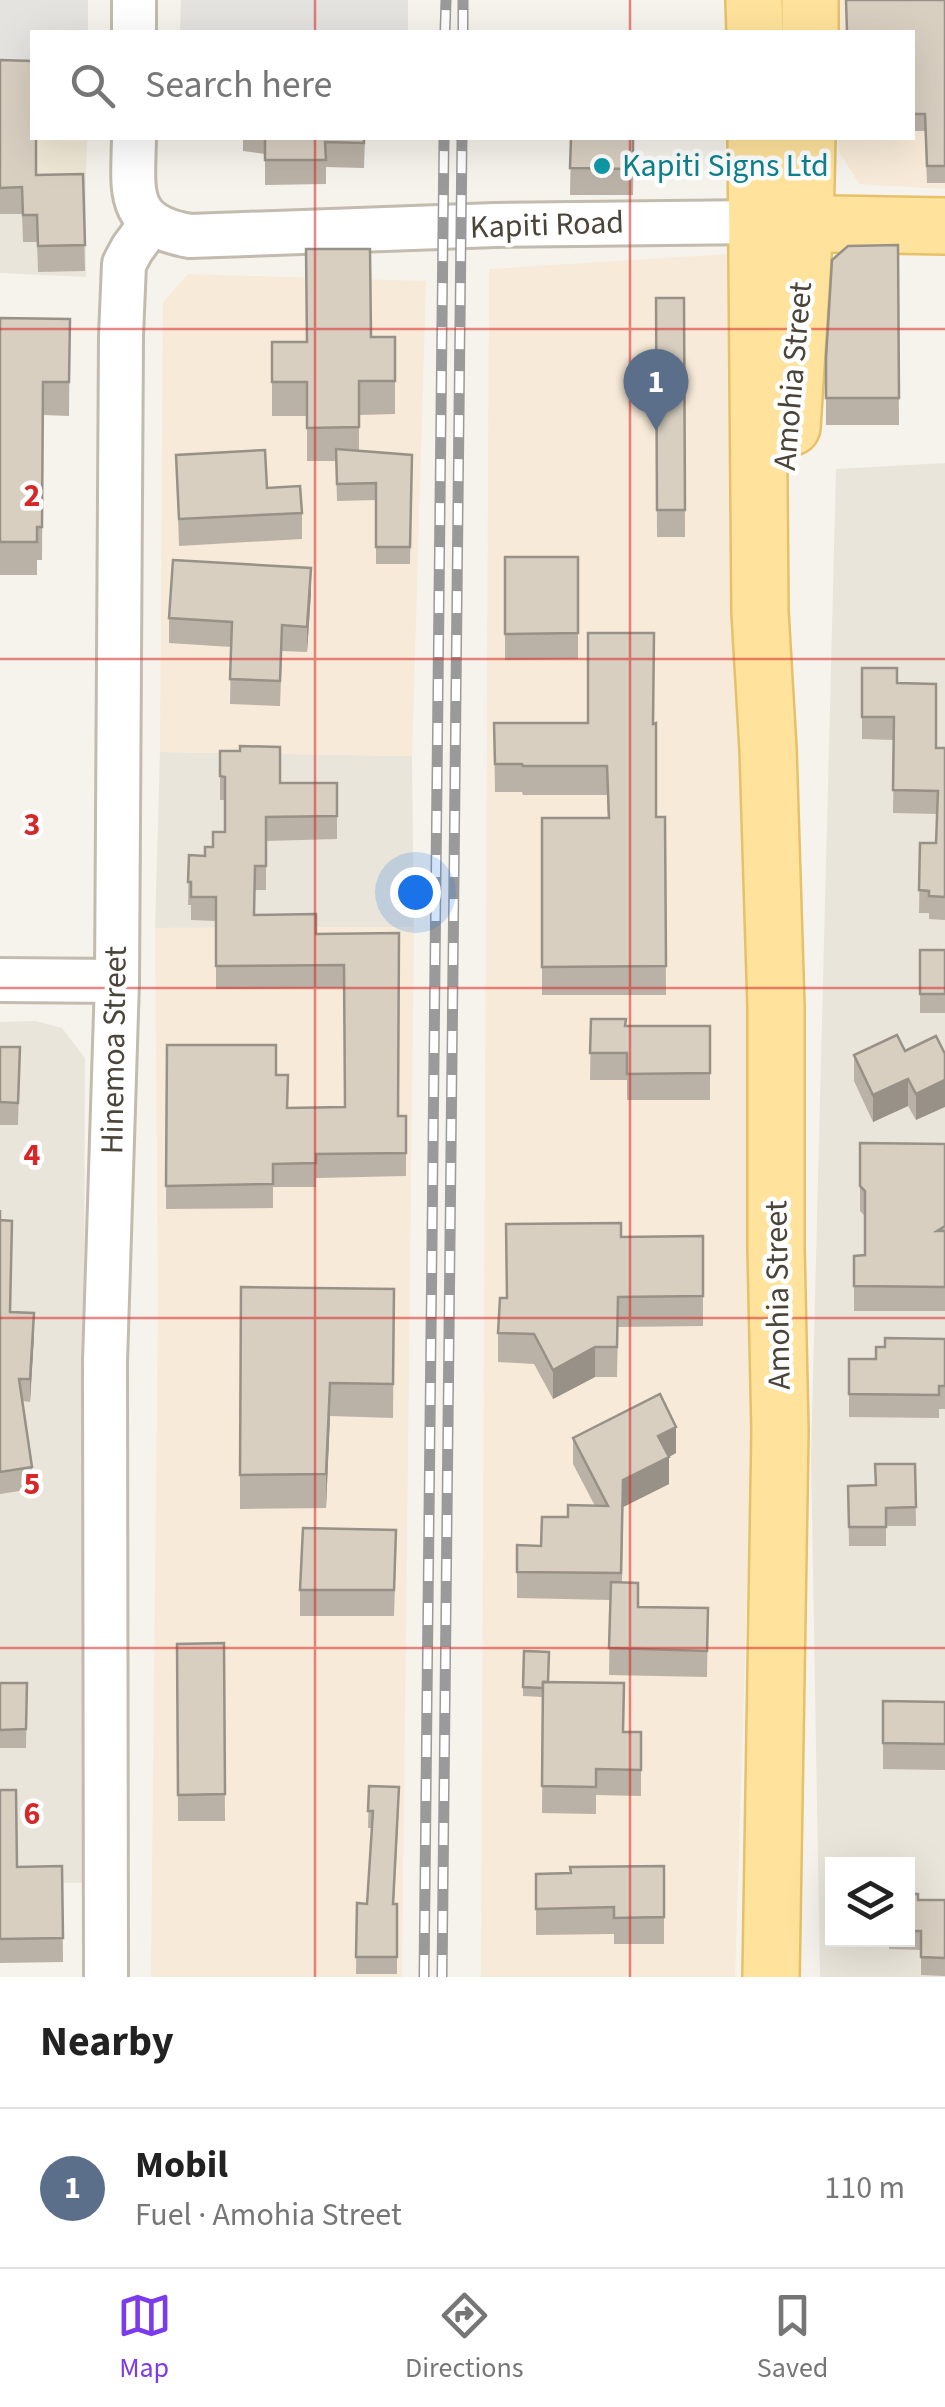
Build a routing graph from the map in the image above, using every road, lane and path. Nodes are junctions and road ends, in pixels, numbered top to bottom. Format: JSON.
{"nodes":[{"id":1,"x":134,"y":0,"type":"edge"},
{"id":2,"x":754,"y":0,"type":"edge"},
{"id":3,"x":810,"y":0,"type":"edge"},
{"id":4,"x":134,"y":30,"type":"edge"},
{"id":5,"x":755,"y":30,"type":"edge"},
{"id":6,"x":810,"y":30,"type":"edge"},
{"id":7,"x":134,"y":140,"type":"edge"},
{"id":8,"x":757,"y":140,"type":"edge"},
{"id":9,"x":806,"y":140,"type":"edge"},
{"id":10,"x":151,"y":223,"type":"junction"},
{"id":11,"x":782,"y":223,"type":"junction"},
{"id":12,"x":945,"y":226,"type":"edge"},
{"id":13,"x":0,"y":980,"type":"edge"},
{"id":14,"x":117,"y":982,"type":"junction"},
{"id":15,"x":106,"y":1977,"type":"edge"},
{"id":16,"x":771,"y":1977,"type":"edge"}],
"edges":[{"from":1,"to":4,"type":"street"},
{"from":2,"to":5,"type":"main road"},
{"from":3,"to":6,"type":"main road"},
{"from":7,"to":10,"type":"street"},
{"from":8,"to":11,"type":"main road","name":"Amohia Street"},
{"from":9,"to":11,"type":"main road","name":"Amohia Street"},
{"from":10,"to":11,"type":"street","name":"Kapiti Road"},
{"from":10,"to":14,"type":"street","name":"Hinemoa Street"},
{"from":11,"to":12,"type":"main road","name":"Kapiti Road"},
{"from":11,"to":16,"type":"main road","name":"Amohia Street"},
{"from":13,"to":14,"type":"street"},
{"from":14,"to":15,"type":"street","name":"Hinemoa Street"}]}
